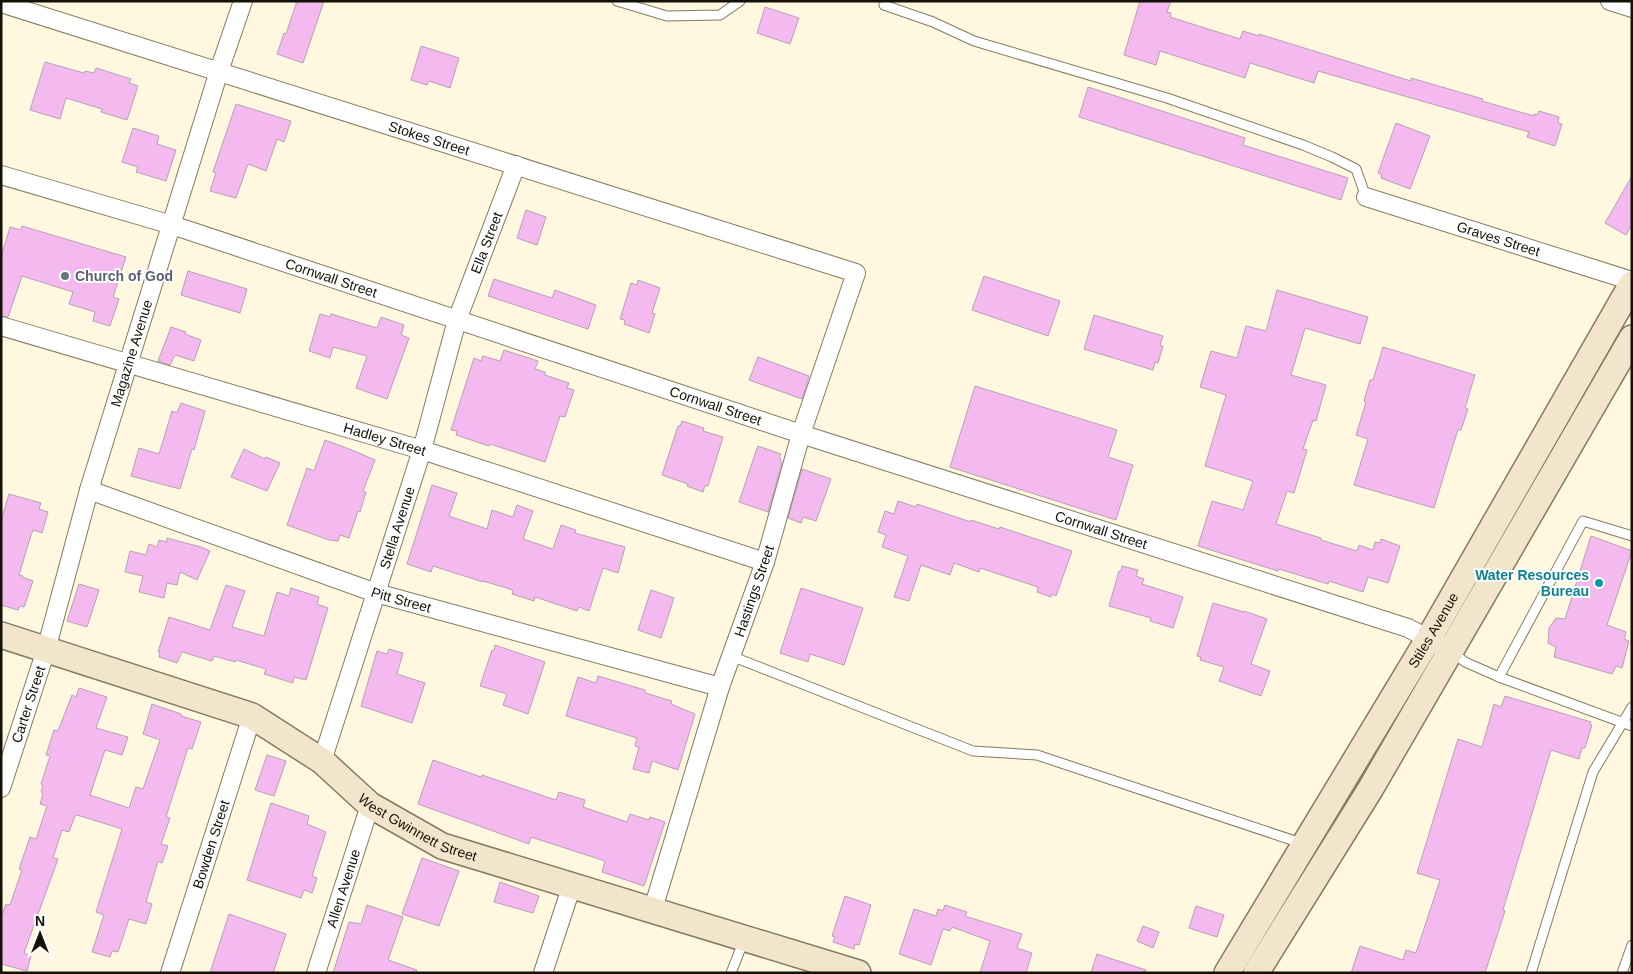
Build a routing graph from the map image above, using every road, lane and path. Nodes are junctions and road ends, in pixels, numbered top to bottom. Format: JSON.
{"nodes":[{"id":1,"x":243,"y":1,"type":"edge"},
{"id":2,"x":617,"y":1,"type":"edge"},
{"id":3,"x":740,"y":1,"type":"edge"},
{"id":4,"x":1610,"y":1,"type":"edge"},
{"id":5,"x":1,"y":3,"type":"edge"},
{"id":6,"x":884,"y":5,"type":"dead end"},
{"id":7,"x":1632,"y":8,"type":"edge"},
{"id":8,"x":219,"y":71,"type":"junction"},
{"id":9,"x":516,"y":165,"type":"junction"},
{"id":10,"x":1,"y":175,"type":"edge"},
{"id":11,"x":1366,"y":197,"type":"joint"},
{"id":12,"x":172,"y":225,"type":"junction"},
{"id":13,"x":856,"y":273,"type":"joint"},
{"id":14,"x":1632,"y":282,"type":"edge"},
{"id":15,"x":457,"y":320,"type":"junction"},
{"id":16,"x":1,"y":326,"type":"edge"},
{"id":17,"x":1632,"y":338,"type":"edge"},
{"id":18,"x":129,"y":364,"type":"junction"},
{"id":19,"x":801,"y":434,"type":"junction"},
{"id":20,"x":422,"y":450,"type":"junction"},
{"id":21,"x":89,"y":490,"type":"junction"},
{"id":22,"x":1632,"y":536,"type":"edge"},
{"id":23,"x":765,"y":562,"type":"junction"},
{"id":24,"x":376,"y":593,"type":"junction"},
{"id":25,"x":1,"y":635,"type":"edge"},
{"id":26,"x":1429,"y":638,"type":"junction"},
{"id":27,"x":46,"y":650,"type":"junction"},
{"id":28,"x":1451,"y":652,"type":"junction"},
{"id":29,"x":731,"y":656,"type":"junction"},
{"id":30,"x":1499,"y":677,"type":"junction"},
{"id":31,"x":720,"y":687,"type":"junction"},
{"id":32,"x":1632,"y":706,"type":"edge"},
{"id":33,"x":252,"y":716,"type":"junction"},
{"id":34,"x":1622,"y":722,"type":"junction"},
{"id":35,"x":1632,"y":726,"type":"edge"},
{"id":36,"x":322,"y":762,"type":"junction"},
{"id":37,"x":1,"y":788,"type":"edge"},
{"id":38,"x":370,"y":805,"type":"junction"},
{"id":39,"x":1305,"y":844,"type":"junction"},
{"id":40,"x":572,"y":885,"type":"junction"},
{"id":41,"x":653,"y":909,"type":"junction"},
{"id":42,"x":745,"y":938,"type":"junction"},
{"id":43,"x":1632,"y":944,"type":"edge"},
{"id":44,"x":1259,"y":971,"type":"edge"},
{"id":45,"x":170,"y":973,"type":"edge"},
{"id":46,"x":316,"y":973,"type":"edge"},
{"id":47,"x":543,"y":973,"type":"edge"},
{"id":48,"x":731,"y":973,"type":"edge"},
{"id":49,"x":858,"y":973,"type":"edge"},
{"id":50,"x":1227,"y":973,"type":"edge"},
{"id":51,"x":1531,"y":973,"type":"edge"},
{"id":52,"x":1622,"y":973,"type":"edge"}],
"edges":[{"from":1,"to":8,"type":"street","name":"Magazine Avenue"},
{"from":2,"to":3,"type":"lane"},
{"from":4,"to":7,"type":"street"},
{"from":5,"to":8,"type":"street","name":"Stokes Street"},
{"from":6,"to":11,"type":"lane"},
{"from":8,"to":9,"type":"street","name":"Stokes Street"},
{"from":8,"to":12,"type":"street","name":"Magazine Avenue"},
{"from":9,"to":13,"type":"street","name":"Stokes Street"},
{"from":9,"to":15,"type":"street","name":"Ella Street"},
{"from":10,"to":12,"type":"street","name":"Cornwall Street"},
{"from":11,"to":14,"type":"street","name":"Graves Street"},
{"from":12,"to":15,"type":"street","name":"Cornwall Street"},
{"from":12,"to":18,"type":"street","name":"Magazine Avenue"},
{"from":13,"to":19,"type":"street","name":"Hastings Street"},
{"from":14,"to":26,"type":"street","name":"Stiles Avenue"},
{"from":15,"to":19,"type":"street","name":"Cornwall Street"},
{"from":15,"to":20,"type":"street","name":"Stella Avenue"},
{"from":16,"to":18,"type":"street","name":"Hadley Street"},
{"from":17,"to":28,"type":"street","name":"Stiles Avenue"},
{"from":18,"to":20,"type":"street","name":"Hadley Street"},
{"from":18,"to":21,"type":"street","name":"Magazine Avenue"},
{"from":19,"to":23,"type":"street","name":"Hastings Street"},
{"from":19,"to":26,"type":"street","name":"Cornwall Street"},
{"from":20,"to":23,"type":"street","name":"Hadley Street"},
{"from":20,"to":24,"type":"street","name":"Stella Avenue"},
{"from":21,"to":24,"type":"street","name":"Pitt Street"},
{"from":21,"to":27,"type":"street","name":"Magazine Avenue"},
{"from":22,"to":30,"type":"lane"},
{"from":23,"to":29,"type":"street","name":"Hastings Street"},
{"from":24,"to":31,"type":"street","name":"Pitt Street"},
{"from":24,"to":36,"type":"street","name":"Stella Avenue"},
{"from":25,"to":27,"type":"street","name":"West Gwinnett Street"},
{"from":26,"to":28,"type":"street","name":"Cornwall Street"},
{"from":26,"to":39,"type":"street","name":"Stiles Avenue"},
{"from":27,"to":33,"type":"street","name":"West Gwinnett Street"},
{"from":27,"to":37,"type":"street","name":"Carter Street"},
{"from":28,"to":30,"type":"lane"},
{"from":28,"to":44,"type":"street","name":"Stiles Avenue"},
{"from":29,"to":31,"type":"street","name":"Hastings Street"},
{"from":29,"to":39,"type":"lane"},
{"from":30,"to":34,"type":"lane"},
{"from":31,"to":41,"type":"street","name":"Hastings Street"},
{"from":32,"to":34,"type":"lane"},
{"from":33,"to":36,"type":"street","name":"West Gwinnett Street"},
{"from":33,"to":45,"type":"street","name":"Bowden Street"},
{"from":34,"to":35,"type":"lane"},
{"from":34,"to":51,"type":"lane"},
{"from":36,"to":38,"type":"street","name":"West Gwinnett Street"},
{"from":38,"to":40,"type":"street","name":"West Gwinnett Street"},
{"from":38,"to":46,"type":"street","name":"Allen Avenue"},
{"from":39,"to":50,"type":"street","name":"Stiles Avenue"},
{"from":40,"to":41,"type":"street","name":"West Gwinnett Street"},
{"from":40,"to":47,"type":"street"},
{"from":41,"to":42,"type":"street","name":"West Gwinnett Street"},
{"from":42,"to":48,"type":"lane"},
{"from":42,"to":49,"type":"street","name":"West Gwinnett Street"},
{"from":43,"to":52,"type":"lane"}]}
